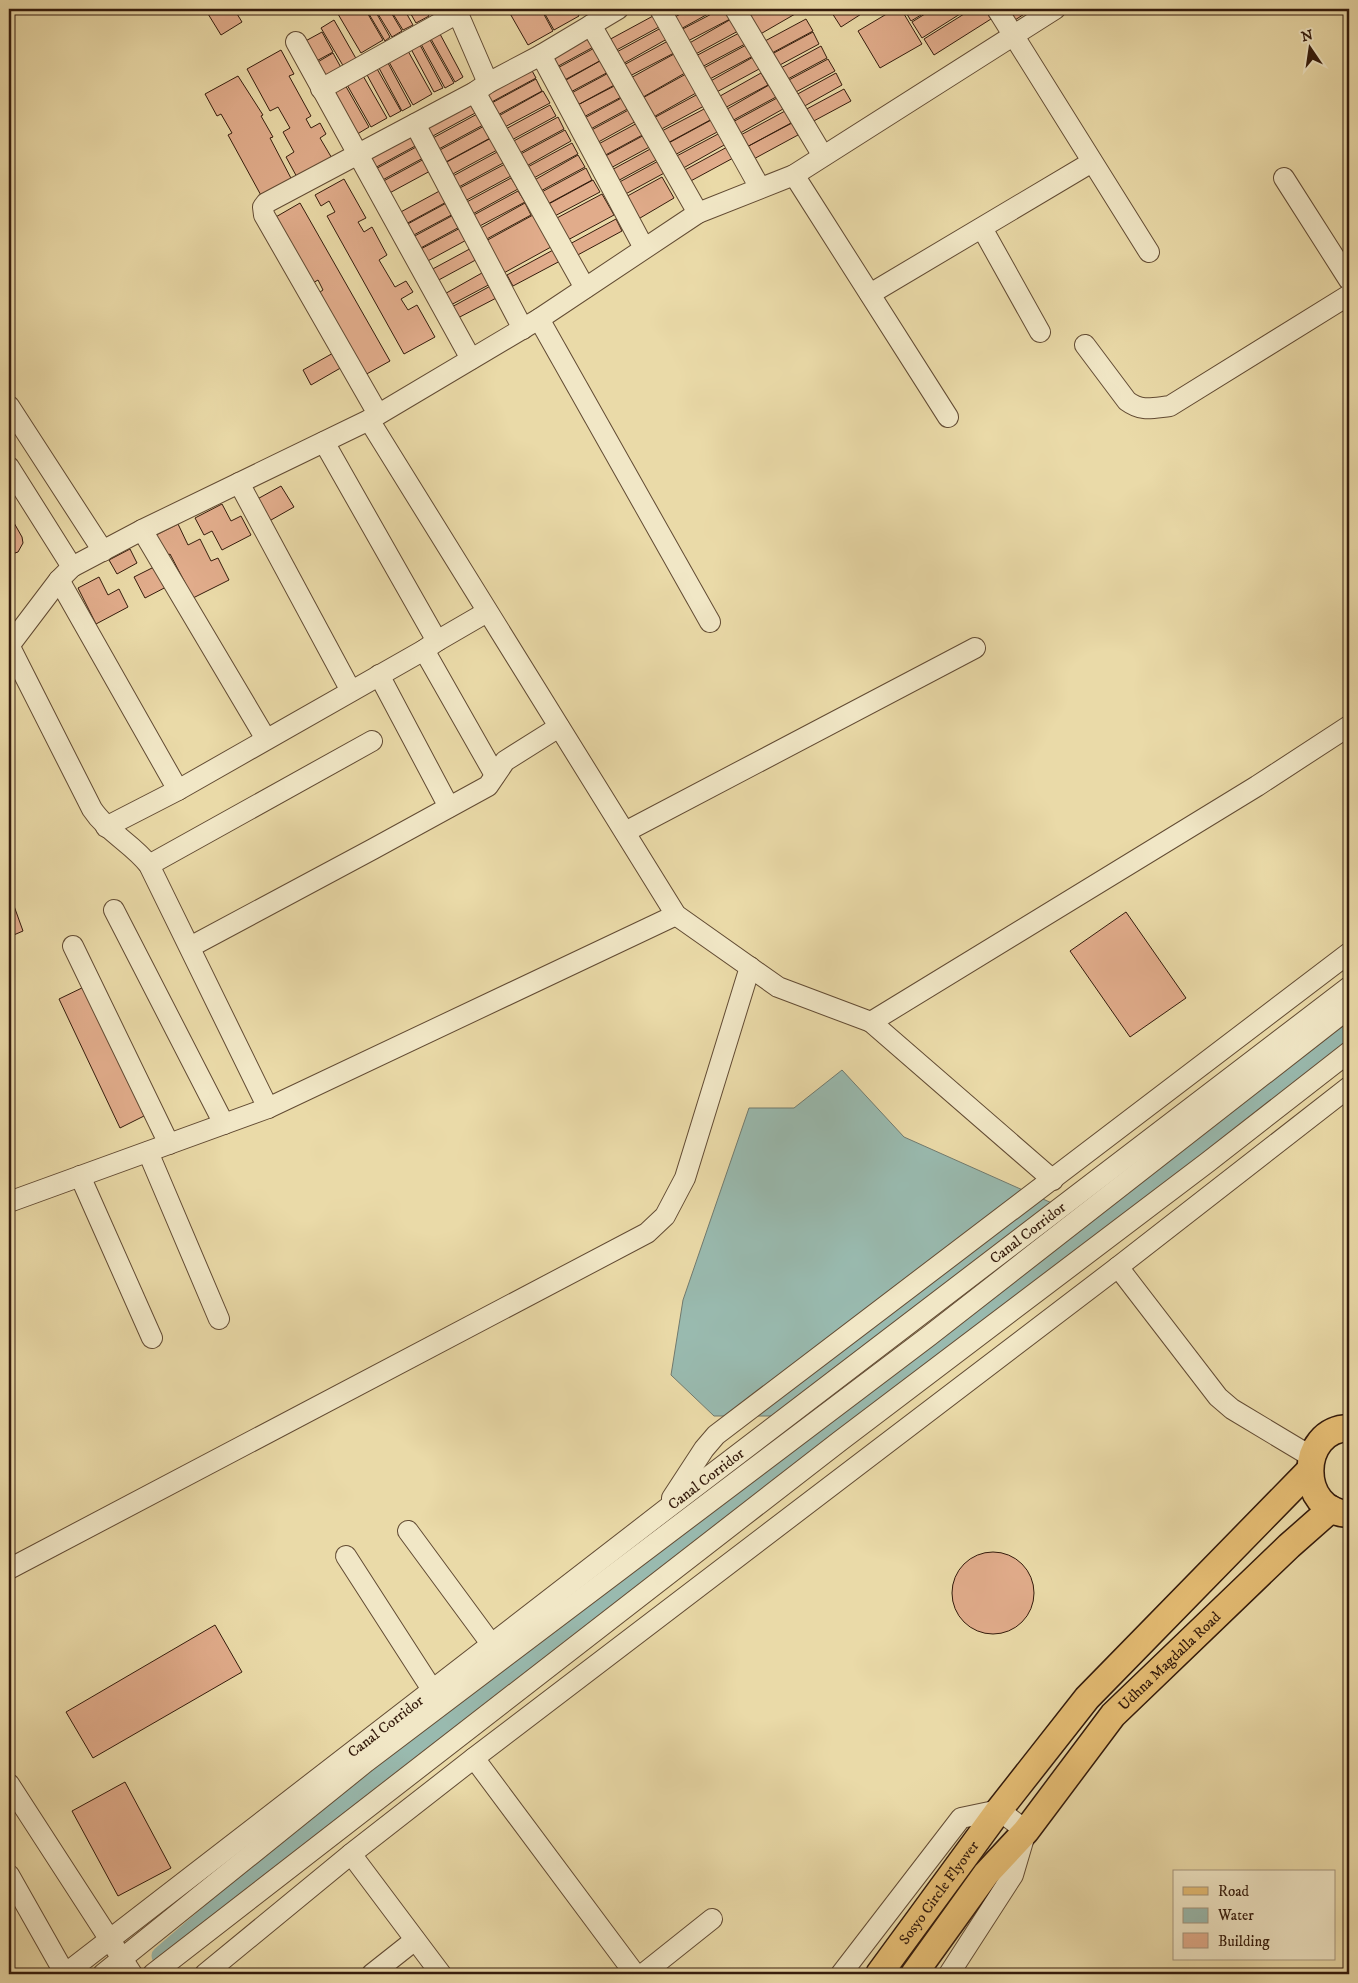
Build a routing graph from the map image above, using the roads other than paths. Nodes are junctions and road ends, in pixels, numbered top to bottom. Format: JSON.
{"nodes":[{"id":1,"x":618,"y":9,"type":"edge"},
{"id":2,"x":660,"y":9,"type":"edge"},
{"id":3,"x":735,"y":9,"type":"edge"},
{"id":4,"x":997,"y":9,"type":"edge"},
{"id":5,"x":1055,"y":9,"type":"edge"},
{"id":6,"x":457,"y":11,"type":"edge"},
{"id":7,"x":591,"y":25,"type":"junction"},
{"id":8,"x":1012,"y":35,"type":"junction"},
{"id":9,"x":296,"y":42,"type":"dead end"},
{"id":10,"x":541,"y":56,"type":"junction"},
{"id":11,"x":482,"y":87,"type":"junction"},
{"id":12,"x":322,"y":89,"type":"junction"},
{"id":13,"x":415,"y":124,"type":"junction"},
{"id":14,"x":358,"y":155,"type":"junction"},
{"id":15,"x":823,"y":156,"type":"junction"},
{"id":16,"x":1092,"y":162,"type":"junction"},
{"id":17,"x":794,"y":174,"type":"junction"},
{"id":18,"x":1284,"y":178,"type":"dead end"},
{"id":19,"x":760,"y":188,"type":"junction"},
{"id":20,"x":698,"y":213,"type":"junction"},
{"id":21,"x":982,"y":228,"type":"junction"},
{"id":22,"x":644,"y":248,"type":"junction"},
{"id":23,"x":1149,"y":252,"type":"dead end"},
{"id":24,"x":1349,"y":280,"type":"edge"},
{"id":25,"x":585,"y":288,"type":"junction"},
{"id":26,"x":870,"y":294,"type":"junction"},
{"id":27,"x":1349,"y":295,"type":"edge"},
{"id":28,"x":531,"y":324,"type":"junction"},
{"id":29,"x":1040,"y":332,"type":"dead end"},
{"id":30,"x":1084,"y":346,"type":"dead end"},
{"id":31,"x":471,"y":359,"type":"junction"},
{"id":32,"x":9,"y":406,"type":"edge"},
{"id":33,"x":373,"y":417,"type":"junction"},
{"id":34,"x":948,"y":417,"type":"dead end"},
{"id":35,"x":324,"y":442,"type":"junction"},
{"id":36,"x":9,"y":467,"type":"edge"},
{"id":37,"x":239,"y":483,"type":"junction"},
{"id":38,"x":142,"y":530,"type":"junction"},
{"id":39,"x":103,"y":551,"type":"junction"},
{"id":40,"x":65,"y":574,"type":"junction"},
{"id":41,"x":487,"y":612,"type":"junction"},
{"id":42,"x":710,"y":622,"type":"dead end"},
{"id":43,"x":9,"y":645,"type":"edge"},
{"id":44,"x":431,"y":645,"type":"junction"},
{"id":45,"x":975,"y":648,"type":"dead end"},
{"id":46,"x":379,"y":675,"type":"junction"},
{"id":47,"x":351,"y":691,"type":"junction"},
{"id":48,"x":1349,"y":726,"type":"edge"},
{"id":49,"x":559,"y":727,"type":"junction"},
{"id":50,"x":266,"y":739,"type":"junction"},
{"id":51,"x":372,"y":741,"type":"dead end"},
{"id":52,"x":495,"y":776,"type":"junction"},
{"id":53,"x":178,"y":790,"type":"junction"},
{"id":54,"x":449,"y":807,"type":"junction"},
{"id":55,"x":106,"y":827,"type":"junction"},
{"id":56,"x":625,"y":832,"type":"junction"},
{"id":57,"x":149,"y":865,"type":"junction"},
{"id":58,"x":114,"y":910,"type":"dead end"},
{"id":59,"x":676,"y":915,"type":"junction"},
{"id":60,"x":73,"y":946,"type":"dead end"},
{"id":61,"x":190,"y":947,"type":"junction"},
{"id":62,"x":1349,"y":954,"type":"edge"},
{"id":63,"x":750,"y":967,"type":"junction"},
{"id":64,"x":1349,"y":987,"type":"edge"},
{"id":65,"x":1349,"y":1008,"type":"edge"},
{"id":66,"x":871,"y":1022,"type":"junction"},
{"id":67,"x":1349,"y":1052,"type":"edge"},
{"id":68,"x":1349,"y":1087,"type":"edge"},
{"id":69,"x":268,"y":1108,"type":"junction"},
{"id":70,"x":224,"y":1124,"type":"junction"},
{"id":71,"x":169,"y":1144,"type":"junction"},
{"id":72,"x":148,"y":1152,"type":"junction"},
{"id":73,"x":80,"y":1176,"type":"junction"},
{"id":74,"x":1053,"y":1180,"type":"junction"},
{"id":75,"x":9,"y":1202,"type":"edge"},
{"id":76,"x":1118,"y":1267,"type":"junction"},
{"id":77,"x":219,"y":1319,"type":"dead end"},
{"id":78,"x":152,"y":1338,"type":"dead end"},
{"id":79,"x":1349,"y":1428,"type":"edge"},
{"id":80,"x":1310,"y":1464,"type":"junction"},
{"id":81,"x":665,"y":1510,"type":"junction"},
{"id":82,"x":1343,"y":1517,"type":"edge"},
{"id":83,"x":408,"y":1531,"type":"dead end"},
{"id":84,"x":346,"y":1556,"type":"dead end"},
{"id":85,"x":9,"y":1569,"type":"edge"},
{"id":86,"x":492,"y":1645,"type":"junction"},
{"id":87,"x":433,"y":1691,"type":"junction"},
{"id":88,"x":474,"y":1758,"type":"junction"},
{"id":89,"x":9,"y":1784,"type":"edge"},
{"id":90,"x":999,"y":1810,"type":"junction"},
{"id":91,"x":1026,"y":1831,"type":"junction"},
{"id":92,"x":351,"y":1854,"type":"junction"},
{"id":93,"x":9,"y":1875,"type":"edge"},
{"id":94,"x":712,"y":1919,"type":"dead end"},
{"id":95,"x":110,"y":1939,"type":"junction"},
{"id":96,"x":416,"y":1940,"type":"junction"},
{"id":97,"x":127,"y":1966,"type":"edge"},
{"id":98,"x":65,"y":1974,"type":"edge"},
{"id":99,"x":103,"y":1974,"type":"edge"},
{"id":100,"x":153,"y":1974,"type":"edge"},
{"id":101,"x":205,"y":1974,"type":"edge"},
{"id":102,"x":372,"y":1974,"type":"edge"},
{"id":103,"x":442,"y":1974,"type":"edge"},
{"id":104,"x":635,"y":1974,"type":"edge"},
{"id":105,"x":643,"y":1974,"type":"edge"},
{"id":106,"x":841,"y":1974,"type":"edge"},
{"id":107,"x":879,"y":1974,"type":"edge"},
{"id":108,"x":914,"y":1974,"type":"edge"},
{"id":109,"x":949,"y":1974,"type":"edge"}],
"edges":[{"from":1,"to":7,"type":"street"},
{"from":2,"to":19,"type":"street"},
{"from":3,"to":15,"type":"street"},
{"from":4,"to":8,"type":"street"},
{"from":5,"to":8,"type":"street"},
{"from":6,"to":11,"type":"street"},
{"from":6,"to":12,"type":"street"},
{"from":7,"to":10,"type":"street"},
{"from":7,"to":20,"type":"street"},
{"from":8,"to":15,"type":"street"},
{"from":8,"to":16,"type":"street"},
{"from":9,"to":12,"type":"street"},
{"from":10,"to":11,"type":"street"},
{"from":10,"to":22,"type":"street"},
{"from":11,"to":13,"type":"street"},
{"from":11,"to":25,"type":"street"},
{"from":12,"to":14,"type":"street"},
{"from":13,"to":14,"type":"street"},
{"from":13,"to":28,"type":"street"},
{"from":14,"to":31,"type":"street"},
{"from":14,"to":33,"type":"street"},
{"from":15,"to":17,"type":"street"},
{"from":16,"to":21,"type":"street"},
{"from":16,"to":23,"type":"street"},
{"from":17,"to":19,"type":"street"},
{"from":17,"to":26,"type":"street"},
{"from":18,"to":24,"type":"street"},
{"from":19,"to":20,"type":"street"},
{"from":20,"to":22,"type":"street"},
{"from":21,"to":26,"type":"street"},
{"from":21,"to":29,"type":"street"},
{"from":22,"to":25,"type":"street"},
{"from":25,"to":28,"type":"street"},
{"from":26,"to":34,"type":"street"},
{"from":27,"to":30,"type":"street"},
{"from":28,"to":31,"type":"street"},
{"from":28,"to":42,"type":"street"},
{"from":31,"to":33,"type":"street"},
{"from":32,"to":39,"type":"street"},
{"from":33,"to":35,"type":"street"},
{"from":33,"to":41,"type":"street"},
{"from":35,"to":37,"type":"street"},
{"from":35,"to":44,"type":"street"},
{"from":36,"to":40,"type":"street"},
{"from":37,"to":38,"type":"street"},
{"from":37,"to":47,"type":"street"},
{"from":38,"to":39,"type":"street"},
{"from":38,"to":50,"type":"street"},
{"from":39,"to":40,"type":"street"},
{"from":40,"to":43,"type":"street"},
{"from":40,"to":53,"type":"street"},
{"from":41,"to":44,"type":"street"},
{"from":41,"to":49,"type":"street"},
{"from":43,"to":55,"type":"street"},
{"from":44,"to":46,"type":"street"},
{"from":44,"to":52,"type":"street"},
{"from":45,"to":56,"type":"street"},
{"from":46,"to":47,"type":"street"},
{"from":46,"to":54,"type":"street"},
{"from":47,"to":50,"type":"street"},
{"from":48,"to":66,"type":"street"},
{"from":49,"to":52,"type":"street"},
{"from":49,"to":56,"type":"street"},
{"from":50,"to":53,"type":"street"},
{"from":51,"to":57,"type":"street"},
{"from":52,"to":54,"type":"street"},
{"from":53,"to":55,"type":"street"},
{"from":54,"to":61,"type":"street"},
{"from":55,"to":57,"type":"street"},
{"from":56,"to":59,"type":"street"},
{"from":57,"to":61,"type":"street"},
{"from":58,"to":70,"type":"street"},
{"from":59,"to":63,"type":"street"},
{"from":59,"to":69,"type":"street"},
{"from":60,"to":71,"type":"street"},
{"from":61,"to":69,"type":"street"},
{"from":62,"to":74,"type":"street"},
{"from":63,"to":66,"type":"street"},
{"from":63,"to":85,"type":"street"},
{"from":64,"to":81,"type":"street","name":"Canal Corridor"},
{"from":65,"to":97,"type":"street"},
{"from":66,"to":74,"type":"street"},
{"from":67,"to":100,"type":"street"},
{"from":68,"to":76,"type":"street"},
{"from":69,"to":70,"type":"street"},
{"from":70,"to":71,"type":"street"},
{"from":71,"to":72,"type":"street"},
{"from":72,"to":73,"type":"street"},
{"from":72,"to":77,"type":"street"},
{"from":73,"to":75,"type":"street"},
{"from":73,"to":78,"type":"street"},
{"from":74,"to":81,"type":"street"},
{"from":76,"to":80,"type":"street"},
{"from":76,"to":88,"type":"street"},
{"from":79,"to":80,"type":"main road"},
{"from":80,"to":82,"type":"main road","name":"Udhna Magdalla Road"},
{"from":80,"to":90,"type":"main road","name":"Sosyo Circle Flyover"},
{"from":81,"to":86,"type":"street","name":"Canal Corridor"},
{"from":82,"to":91,"type":"main road","name":"Udhna Magdalla Road"},
{"from":83,"to":86,"type":"street"},
{"from":84,"to":87,"type":"street"},
{"from":86,"to":87,"type":"street","name":"Canal Corridor"},
{"from":87,"to":95,"type":"street","name":"Canal Corridor"},
{"from":88,"to":92,"type":"street"},
{"from":88,"to":104,"type":"street"},
{"from":89,"to":95,"type":"street"},
{"from":90,"to":91,"type":"street"},
{"from":90,"to":106,"type":"street"},
{"from":90,"to":107,"type":"main road","name":"Sosyo Circle Flyover"},
{"from":91,"to":108,"type":"main road","name":"Sosyo Circle Flyover"},
{"from":91,"to":109,"type":"street"},
{"from":92,"to":96,"type":"street"},
{"from":92,"to":101,"type":"street"},
{"from":93,"to":98,"type":"street"},
{"from":94,"to":105,"type":"street"},
{"from":95,"to":97,"type":"street"},
{"from":95,"to":98,"type":"street","name":"Canal Corridor"},
{"from":96,"to":102,"type":"street"},
{"from":96,"to":103,"type":"street"},
{"from":97,"to":99,"type":"street"}]}
